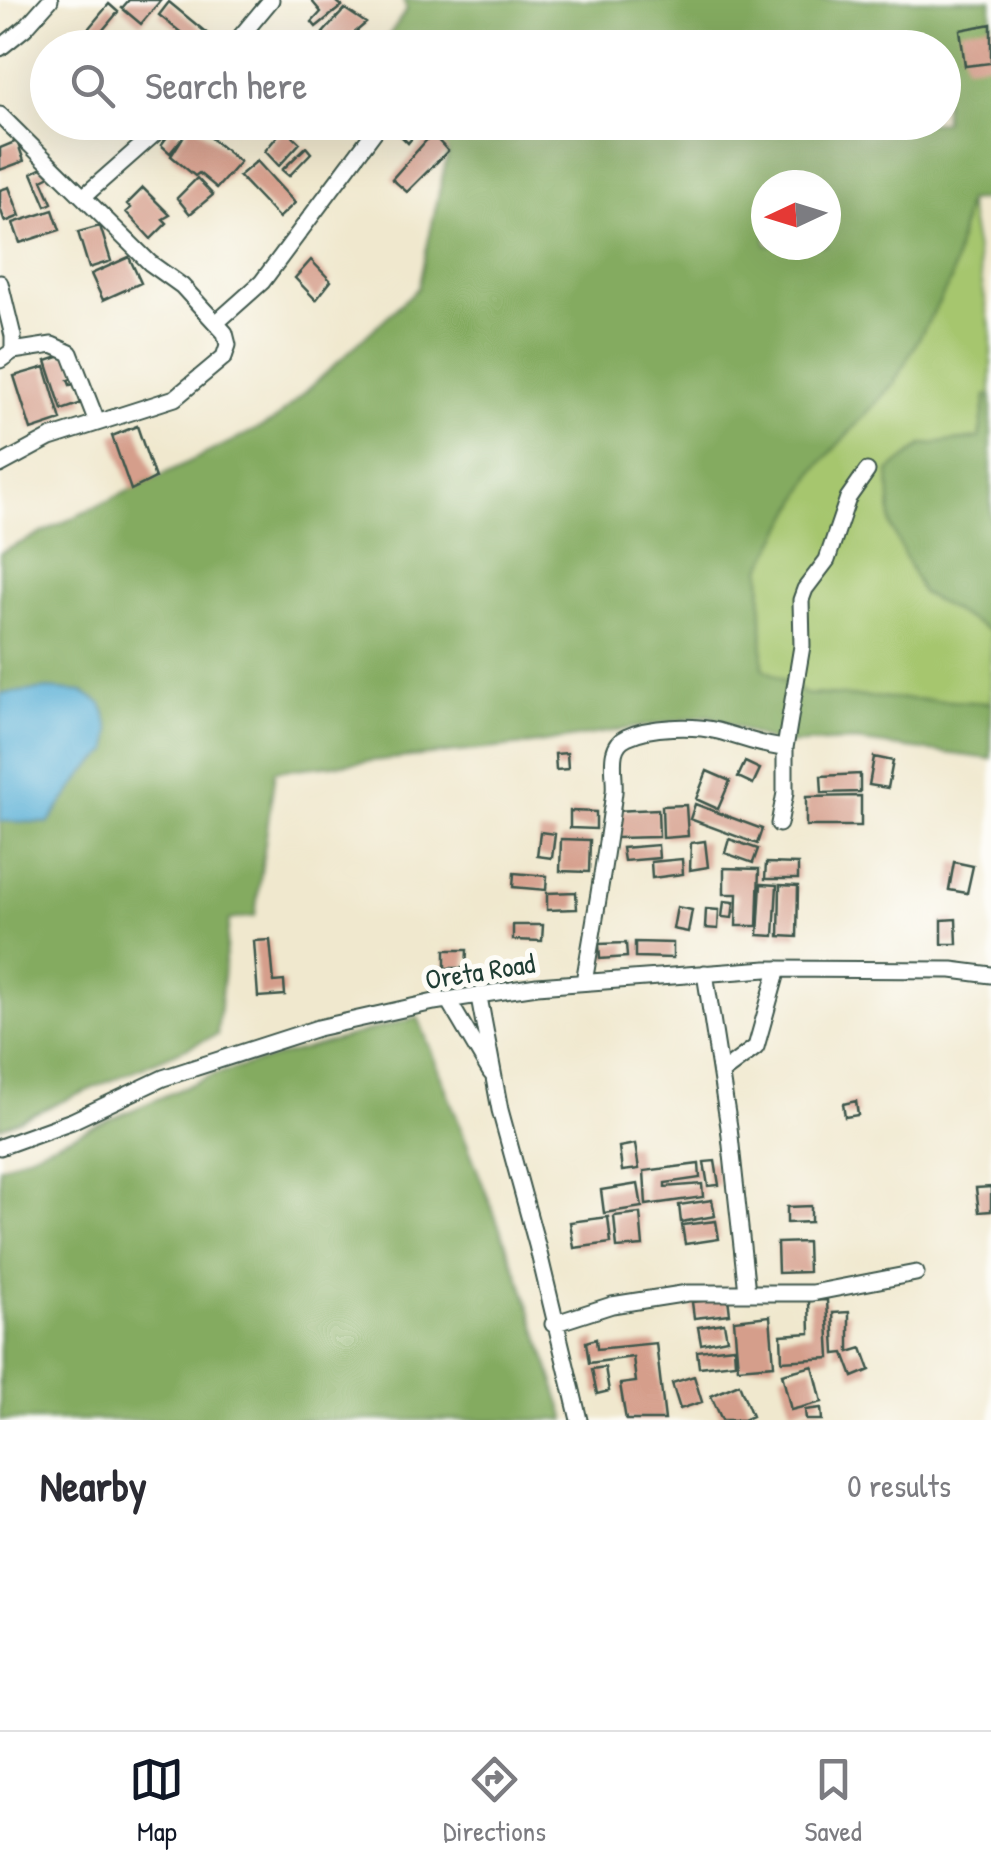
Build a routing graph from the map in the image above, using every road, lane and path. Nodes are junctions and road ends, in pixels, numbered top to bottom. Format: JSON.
{"nodes":[{"id":1,"x":50,"y":0,"type":"edge"},
{"id":2,"x":271,"y":0,"type":"edge"},
{"id":3,"x":246,"y":30,"type":"edge"},
{"id":4,"x":0,"y":48,"type":"edge"},
{"id":5,"x":0,"y":115,"type":"edge"},
{"id":6,"x":147,"y":140,"type":"edge"},
{"id":7,"x":368,"y":140,"type":"edge"},
{"id":8,"x":82,"y":197,"type":"junction"},
{"id":9,"x":0,"y":283,"type":"edge"},
{"id":10,"x":216,"y":324,"type":"junction"},
{"id":11,"x":6,"y":355,"type":"edge"},
{"id":12,"x":97,"y":422,"type":"junction"},
{"id":13,"x":0,"y":465,"type":"edge"},
{"id":14,"x":868,"y":470,"type":"dead end"},
{"id":15,"x":785,"y":748,"type":"junction"},
{"id":16,"x":779,"y":824,"type":"dead end"},
{"id":17,"x":778,"y":969,"type":"junction"},
{"id":18,"x":704,"y":973,"type":"junction"},
{"id":19,"x":991,"y":975,"type":"edge"},
{"id":20,"x":584,"y":982,"type":"junction"},
{"id":21,"x":480,"y":996,"type":"junction"},
{"id":22,"x":448,"y":1000,"type":"junction"},
{"id":23,"x":721,"y":1073,"type":"junction"},
{"id":24,"x":493,"y":1076,"type":"junction"},
{"id":25,"x":0,"y":1147,"type":"edge"},
{"id":26,"x":916,"y":1273,"type":"dead end"},
{"id":27,"x":747,"y":1292,"type":"junction"},
{"id":28,"x":553,"y":1324,"type":"junction"},
{"id":29,"x":579,"y":1420,"type":"edge"}],
"edges":[{"from":1,"to":4,"type":"street"},
{"from":2,"to":3,"type":"street"},
{"from":5,"to":8,"type":"street"},
{"from":6,"to":8,"type":"street"},
{"from":7,"to":10,"type":"street"},
{"from":8,"to":10,"type":"street"},
{"from":9,"to":11,"type":"street"},
{"from":10,"to":12,"type":"street"},
{"from":11,"to":12,"type":"street"},
{"from":12,"to":13,"type":"street"},
{"from":14,"to":15,"type":"street"},
{"from":15,"to":16,"type":"street"},
{"from":15,"to":20,"type":"street"},
{"from":17,"to":18,"type":"street","name":"Oreta Road"},
{"from":17,"to":19,"type":"street","name":"Oreta Road"},
{"from":17,"to":23,"type":"street"},
{"from":18,"to":20,"type":"street","name":"Oreta Road"},
{"from":18,"to":23,"type":"street"},
{"from":20,"to":21,"type":"street","name":"Oreta Road"},
{"from":21,"to":22,"type":"street","name":"Oreta Road"},
{"from":21,"to":24,"type":"street"},
{"from":22,"to":24,"type":"street"},
{"from":22,"to":25,"type":"street","name":"Oreta Road"},
{"from":23,"to":27,"type":"street"},
{"from":24,"to":28,"type":"street"},
{"from":26,"to":27,"type":"street"},
{"from":27,"to":28,"type":"street"},
{"from":28,"to":29,"type":"street"}]}
